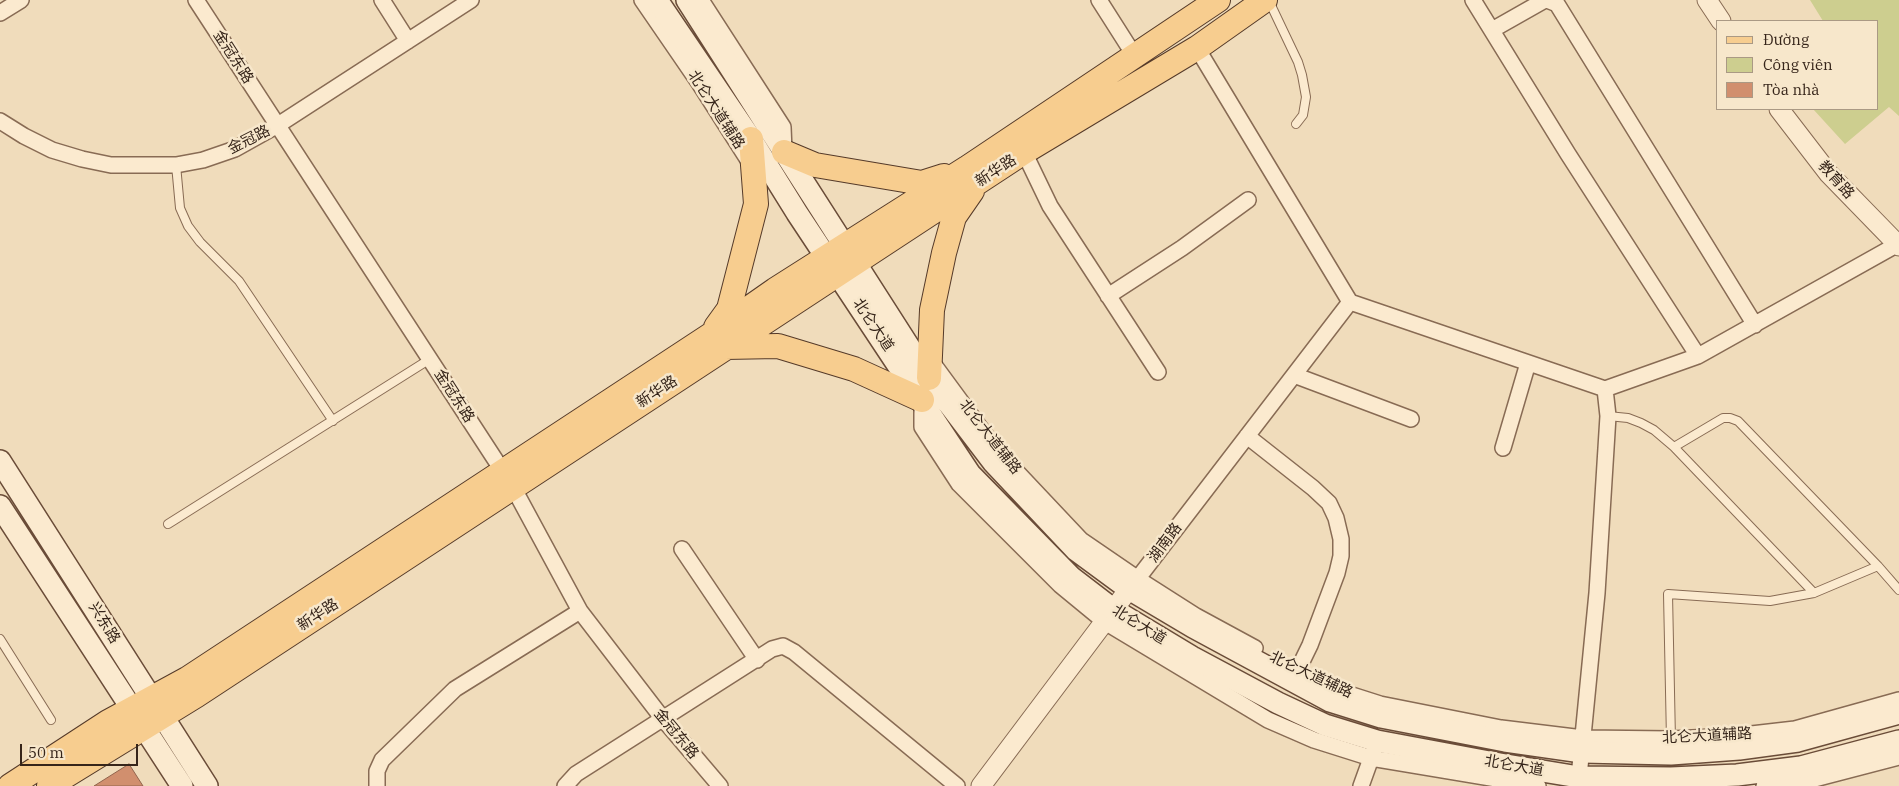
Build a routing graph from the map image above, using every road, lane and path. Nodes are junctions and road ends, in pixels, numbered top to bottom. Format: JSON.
{"nodes":[{"id":1,"x":21,"y":0,"type":"edge"},
{"id":2,"x":196,"y":0,"type":"edge"},
{"id":3,"x":382,"y":0,"type":"edge"},
{"id":4,"x":471,"y":0,"type":"edge"},
{"id":5,"x":642,"y":0,"type":"edge"},
{"id":6,"x":657,"y":0,"type":"edge"},
{"id":7,"x":687,"y":0,"type":"edge"},
{"id":8,"x":701,"y":0,"type":"edge"},
{"id":9,"x":1099,"y":0,"type":"edge"},
{"id":10,"x":1218,"y":0,"type":"edge"},
{"id":11,"x":1265,"y":0,"type":"edge"},
{"id":12,"x":1269,"y":0,"type":"edge"},
{"id":13,"x":1474,"y":0,"type":"edge"},
{"id":14,"x":1546,"y":0,"type":"edge"},
{"id":15,"x":1707,"y":0,"type":"edge"},
{"id":16,"x":0,"y":13,"type":"edge"},
{"id":17,"x":1720,"y":20,"type":"edge"},
{"id":18,"x":1492,"y":30,"type":"junction"},
{"id":19,"x":408,"y":41,"type":"junction"},
{"id":20,"x":1197,"y":48,"type":"junction"},
{"id":21,"x":1134,"y":55,"type":"junction"},
{"id":22,"x":1780,"y":110,"type":"edge"},
{"id":23,"x":0,"y":121,"type":"edge"},
{"id":24,"x":1296,"y":124,"type":"dead end"},
{"id":25,"x":278,"y":125,"type":"junction"},
{"id":26,"x":751,"y":139,"type":"junction"},
{"id":27,"x":784,"y":152,"type":"junction"},
{"id":28,"x":1024,"y":152,"type":"junction"},
{"id":29,"x":176,"y":164,"type":"junction"},
{"id":30,"x":753,"y":168,"type":"junction"},
{"id":31,"x":972,"y":175,"type":"junction"},
{"id":32,"x":1248,"y":200,"type":"dead end"},
{"id":33,"x":797,"y":213,"type":"junction"},
{"id":34,"x":1898,"y":245,"type":"edge"},
{"id":35,"x":841,"y":260,"type":"junction"},
{"id":36,"x":1108,"y":296,"type":"junction"},
{"id":37,"x":1350,"y":302,"type":"junction"},
{"id":38,"x":1755,"y":325,"type":"junction"},
{"id":39,"x":719,"y":340,"type":"junction"},
{"id":40,"x":1698,"y":356,"type":"junction"},
{"id":41,"x":430,"y":359,"type":"junction"},
{"id":42,"x":1528,"y":363,"type":"junction"},
{"id":43,"x":1158,"y":372,"type":"dead end"},
{"id":44,"x":1294,"y":375,"type":"junction"},
{"id":45,"x":927,"y":379,"type":"junction"},
{"id":46,"x":1605,"y":389,"type":"junction"},
{"id":47,"x":1608,"y":416,"type":"junction"},
{"id":48,"x":1411,"y":419,"type":"dead end"},
{"id":49,"x":333,"y":420,"type":"junction"},
{"id":50,"x":1247,"y":436,"type":"junction"},
{"id":51,"x":1674,"y":447,"type":"junction"},
{"id":52,"x":1503,"y":448,"type":"dead end"},
{"id":53,"x":0,"y":460,"type":"edge"},
{"id":54,"x":508,"y":479,"type":"junction"},
{"id":55,"x":2,"y":512,"type":"edge"},
{"id":56,"x":168,"y":524,"type":"dead end"},
{"id":57,"x":682,"y":549,"type":"dead end"},
{"id":58,"x":1878,"y":566,"type":"junction"},
{"id":59,"x":1133,"y":584,"type":"junction"},
{"id":60,"x":1899,"y":590,"type":"edge"},
{"id":61,"x":1814,"y":593,"type":"junction"},
{"id":62,"x":580,"y":611,"type":"junction"},
{"id":63,"x":1109,"y":616,"type":"junction"},
{"id":64,"x":0,"y":640,"type":"edge"},
{"id":65,"x":757,"y":660,"type":"junction"},
{"id":66,"x":1295,"y":677,"type":"junction"},
{"id":67,"x":1899,"y":700,"type":"edge"},
{"id":68,"x":147,"y":713,"type":"junction"},
{"id":69,"x":1899,"y":713,"type":"edge"},
{"id":70,"x":663,"y":719,"type":"junction"},
{"id":71,"x":51,"y":720,"type":"dead end"},
{"id":72,"x":1899,"y":741,"type":"edge"},
{"id":73,"x":1583,"y":745,"type":"junction"},
{"id":74,"x":1671,"y":746,"type":"junction"},
{"id":75,"x":1374,"y":750,"type":"junction"},
{"id":76,"x":1899,"y":757,"type":"edge"},
{"id":77,"x":1578,"y":782,"type":"edge"},
{"id":78,"x":10,"y":786,"type":"edge"},
{"id":79,"x":49,"y":786,"type":"edge"},
{"id":80,"x":182,"y":786,"type":"edge"},
{"id":81,"x":207,"y":786,"type":"edge"},
{"id":82,"x":377,"y":786,"type":"edge"},
{"id":83,"x":565,"y":786,"type":"edge"},
{"id":84,"x":720,"y":786,"type":"edge"},
{"id":85,"x":957,"y":786,"type":"edge"},
{"id":86,"x":981,"y":786,"type":"edge"},
{"id":87,"x":1362,"y":786,"type":"edge"},
{"id":88,"x":1538,"y":786,"type":"edge"},
{"id":89,"x":1764,"y":786,"type":"edge"}],
"edges":[{"from":1,"to":16,"type":"street"},
{"from":2,"to":25,"type":"street","name":"金冠东路"},
{"from":3,"to":19,"type":"street"},
{"from":4,"to":19,"type":"street","name":"金冠路"},
{"from":5,"to":30,"type":"street","name":"北仑大道辅路"},
{"from":6,"to":26,"type":"main road","name":"北仑大道"},
{"from":7,"to":27,"type":"main road","name":"北仑大道"},
{"from":8,"to":27,"type":"street"},
{"from":9,"to":21,"type":"street"},
{"from":10,"to":21,"type":"main road","name":"新华路"},
{"from":11,"to":20,"type":"main road","name":"新华路"},
{"from":12,"to":24,"type":"lane"},
{"from":13,"to":18,"type":"street"},
{"from":14,"to":18,"type":"street"},
{"from":14,"to":38,"type":"street"},
{"from":15,"to":17,"type":"street"},
{"from":18,"to":40,"type":"street"},
{"from":19,"to":25,"type":"street","name":"金冠路"},
{"from":20,"to":28,"type":"main road","name":"新华路"},
{"from":20,"to":37,"type":"street"},
{"from":21,"to":31,"type":"main road","name":"新华路"},
{"from":22,"to":34,"type":"street","name":"教育路"},
{"from":23,"to":29,"type":"street","name":"金冠路"},
{"from":25,"to":29,"type":"street","name":"金冠路"},
{"from":25,"to":41,"type":"street","name":"金冠东路"},
{"from":26,"to":30,"type":"main road"},
{"from":26,"to":33,"type":"main road","name":"北仑大道"},
{"from":27,"to":31,"type":"main road"},
{"from":27,"to":35,"type":"main road","name":"北仑大道"},
{"from":28,"to":31,"type":"main road","name":"新华路"},
{"from":28,"to":36,"type":"street"},
{"from":29,"to":49,"type":"lane"},
{"from":30,"to":33,"type":"street","name":"北仑大道辅路"},
{"from":30,"to":39,"type":"main road"},
{"from":31,"to":35,"type":"main road","name":"新华路"},
{"from":31,"to":45,"type":"main road"},
{"from":32,"to":36,"type":"street"},
{"from":33,"to":35,"type":"main road","name":"北仑大道"},
{"from":34,"to":38,"type":"street"},
{"from":35,"to":39,"type":"main road","name":"新华路"},
{"from":35,"to":45,"type":"main road","name":"北仑大道"},
{"from":35,"to":45,"type":"main road","name":"北仑大道"},
{"from":36,"to":43,"type":"street"},
{"from":37,"to":42,"type":"street"},
{"from":37,"to":44,"type":"street","name":"湖南路"},
{"from":38,"to":40,"type":"street"},
{"from":39,"to":45,"type":"main road"},
{"from":39,"to":54,"type":"main road","name":"新华路"},
{"from":40,"to":46,"type":"street"},
{"from":41,"to":49,"type":"lane"},
{"from":41,"to":54,"type":"street","name":"金冠东路"},
{"from":42,"to":46,"type":"street"},
{"from":42,"to":52,"type":"street"},
{"from":44,"to":48,"type":"street"},
{"from":44,"to":50,"type":"street","name":"湖南路"},
{"from":45,"to":59,"type":"main road","name":"北仑大道"},
{"from":45,"to":63,"type":"main road","name":"北仑大道"},
{"from":46,"to":47,"type":"street"},
{"from":47,"to":51,"type":"lane"},
{"from":47,"to":73,"type":"street"},
{"from":49,"to":56,"type":"lane"},
{"from":50,"to":59,"type":"street","name":"湖南路"},
{"from":50,"to":66,"type":"street"},
{"from":51,"to":58,"type":"lane"},
{"from":51,"to":61,"type":"lane"},
{"from":53,"to":68,"type":"main road","name":"兴东路"},
{"from":54,"to":62,"type":"street","name":"金冠东路"},
{"from":54,"to":68,"type":"main road","name":"新华路"},
{"from":55,"to":68,"type":"main road","name":"兴东路"},
{"from":57,"to":65,"type":"street"},
{"from":58,"to":60,"type":"lane"},
{"from":58,"to":61,"type":"lane"},
{"from":59,"to":63,"type":"street","name":"湖南路"},
{"from":59,"to":66,"type":"main road","name":"北仑大道"},
{"from":61,"to":74,"type":"lane"},
{"from":62,"to":70,"type":"street","name":"金冠东路"},
{"from":62,"to":82,"type":"street"},
{"from":63,"to":75,"type":"main road","name":"北仑大道"},
{"from":63,"to":86,"type":"street","name":"湖南路"},
{"from":64,"to":71,"type":"lane"},
{"from":65,"to":70,"type":"street"},
{"from":65,"to":85,"type":"street"},
{"from":66,"to":73,"type":"main road","name":"北仑大道"},
{"from":67,"to":74,"type":"street","name":"北仑大道辅路"},
{"from":68,"to":78,"type":"main road","name":"新华路"},
{"from":68,"to":79,"type":"main road","name":"新华路"},
{"from":68,"to":80,"type":"main road","name":"兴东路"},
{"from":68,"to":81,"type":"main road","name":"兴东路"},
{"from":69,"to":74,"type":"main road","name":"北仑大道"},
{"from":70,"to":83,"type":"street"},
{"from":70,"to":84,"type":"street","name":"金冠东路"},
{"from":72,"to":77,"type":"main road","name":"北仑大道"},
{"from":73,"to":74,"type":"main road","name":"北仑大道"},
{"from":73,"to":77,"type":"street"},
{"from":75,"to":77,"type":"main road","name":"北仑大道"},
{"from":75,"to":87,"type":"street"},
{"from":75,"to":88,"type":"street"},
{"from":76,"to":89,"type":"street"}]}
